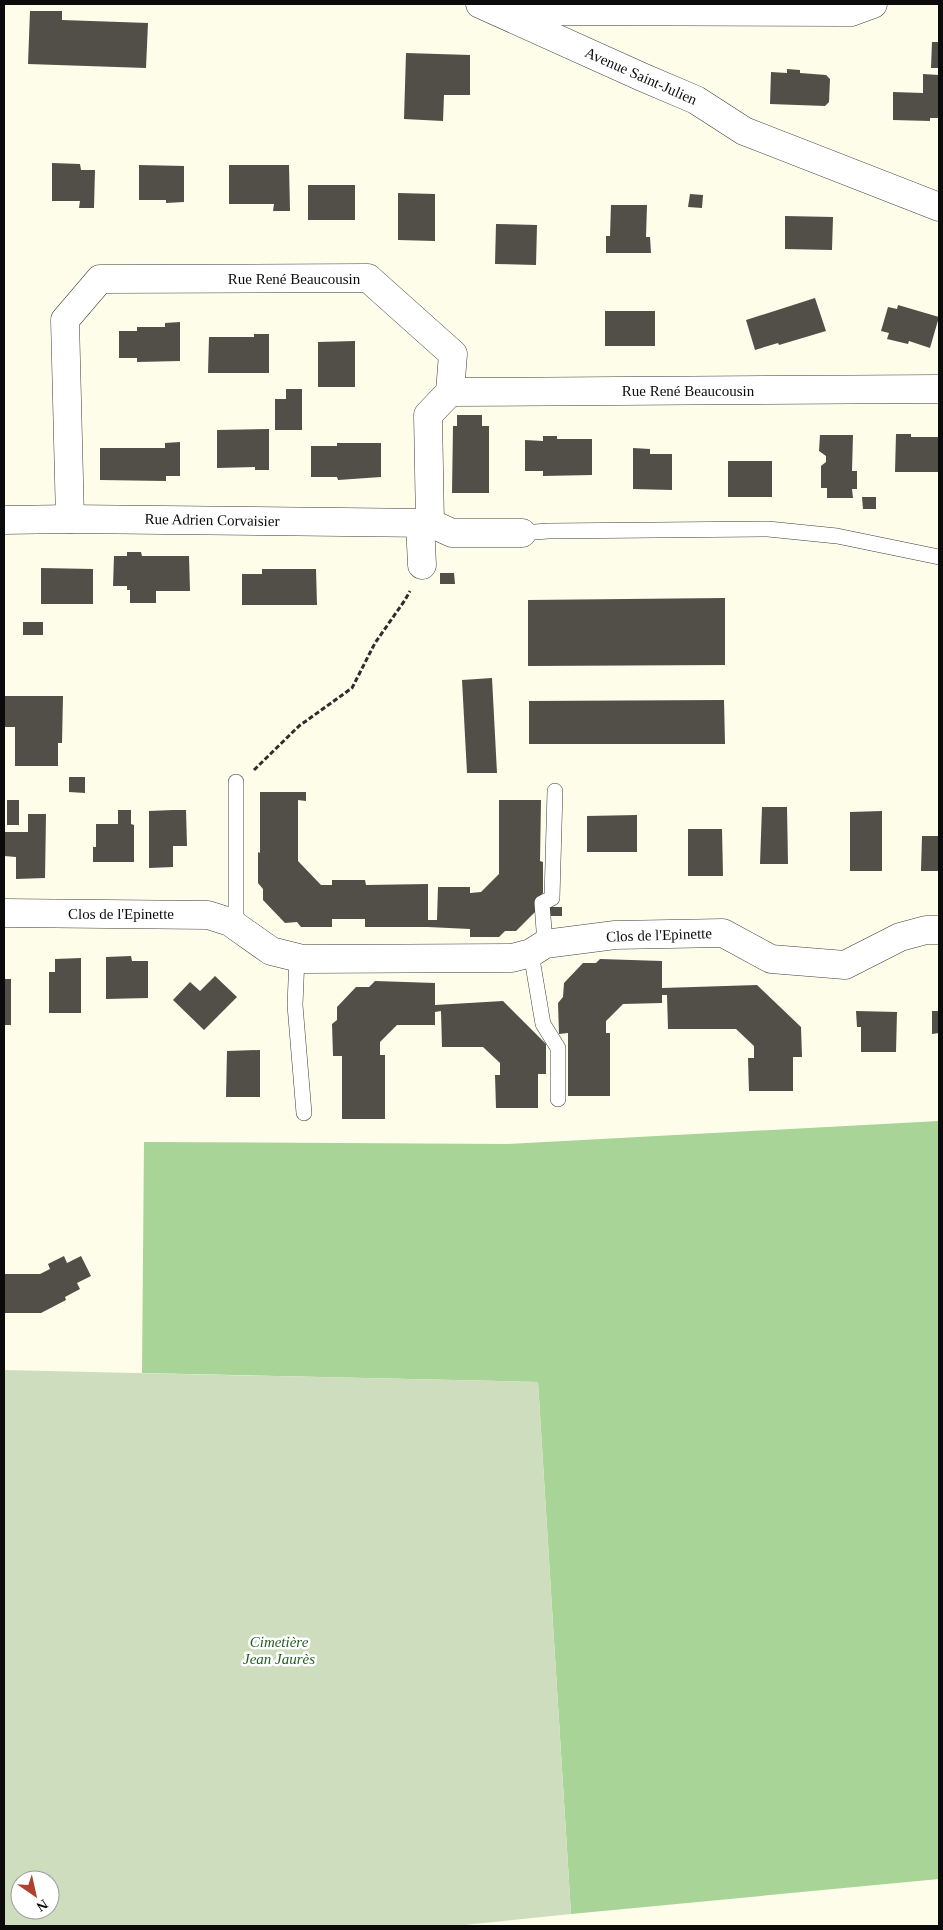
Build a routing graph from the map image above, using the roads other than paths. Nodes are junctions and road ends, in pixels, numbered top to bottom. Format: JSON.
{"nodes":[{"id":1,"x":873,"y":4,"type":"edge"},
{"id":2,"x":490,"y":8,"type":"edge"},
{"id":3,"x":939,"y":207,"type":"edge"},
{"id":4,"x":939,"y":389,"type":"edge"},
{"id":5,"x":450,"y":392,"type":"junction"},
{"id":6,"x":70,"y":518,"type":"junction"},
{"id":7,"x":4,"y":520,"type":"edge"},
{"id":8,"x":425,"y":523,"type":"junction"},
{"id":9,"x":522,"y":533,"type":"joint"},
{"id":10,"x":939,"y":557,"type":"edge"},
{"id":11,"x":422,"y":565,"type":"road end"},
{"id":12,"x":236,"y":782,"type":"road end"},
{"id":13,"x":555,"y":791,"type":"dead end"},
{"id":14,"x":4,"y":913,"type":"edge"},
{"id":15,"x":236,"y":926,"type":"junction"},
{"id":16,"x":939,"y":930,"type":"edge"},
{"id":17,"x":538,"y":948,"type":"junction"},
{"id":18,"x":297,"y":957,"type":"junction"},
{"id":19,"x":558,"y":1099,"type":"dead end"},
{"id":20,"x":304,"y":1113,"type":"dead end"}],
"edges":[{"from":1,"to":2,"type":"street"},
{"from":2,"to":3,"type":"street","name":"Avenue Saint-Julien"},
{"from":4,"to":5,"type":"street","name":"Rue René Beaucousin"},
{"from":5,"to":6,"type":"street","name":"Rue René Beaucousin"},
{"from":5,"to":8,"type":"street"},
{"from":6,"to":7,"type":"street","name":"Rue Adrien Corvaisier"},
{"from":6,"to":8,"type":"street","name":"Rue Adrien Corvaisier"},
{"from":8,"to":9,"type":"street","name":"Rue Adrien Corvaisier"},
{"from":8,"to":11,"type":"street"},
{"from":9,"to":10,"type":"lane"},
{"from":12,"to":15,"type":"lane"},
{"from":13,"to":17,"type":"lane"},
{"from":14,"to":15,"type":"street","name":"Clos de l'Epinette"},
{"from":15,"to":18,"type":"street","name":"Clos de l'Epinette"},
{"from":16,"to":17,"type":"street","name":"Clos de l'Epinette"},
{"from":17,"to":18,"type":"street","name":"Clos de l'Epinette"},
{"from":17,"to":19,"type":"lane"},
{"from":18,"to":20,"type":"lane"}]}
